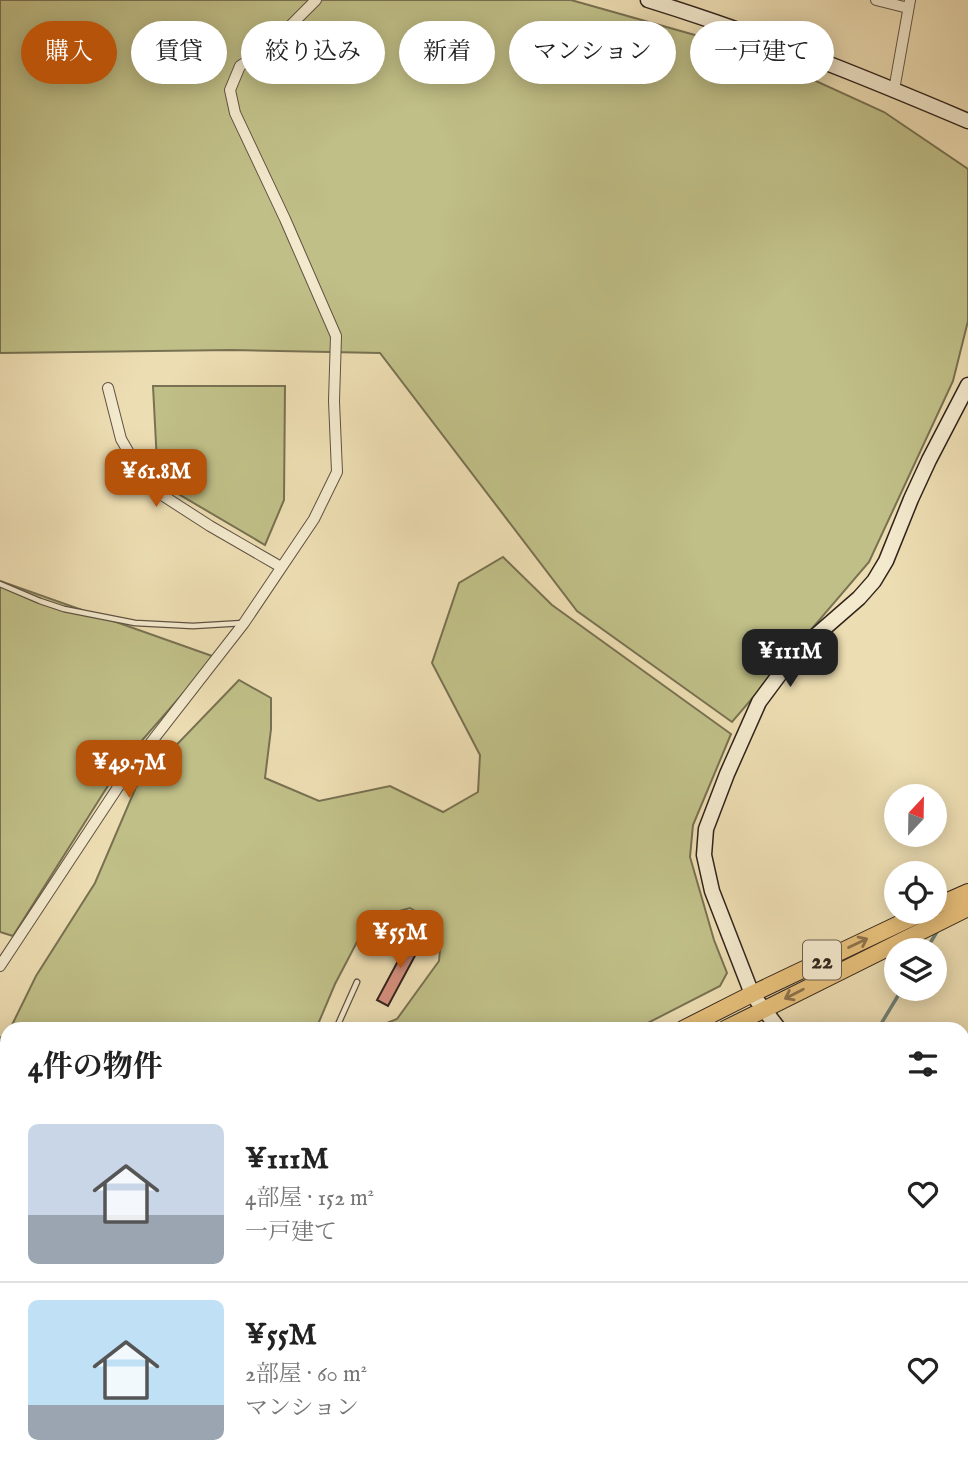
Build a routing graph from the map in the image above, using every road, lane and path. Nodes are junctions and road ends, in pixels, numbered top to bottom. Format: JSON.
{"nodes":[{"id":1,"x":316,"y":0,"type":"edge"},
{"id":2,"x":648,"y":0,"type":"edge"},
{"id":3,"x":876,"y":0,"type":"edge"},
{"id":4,"x":909,"y":4,"type":"edge"},
{"id":5,"x":894,"y":90,"type":"junction"},
{"id":6,"x":968,"y":121,"type":"edge"},
{"id":7,"x":968,"y":387,"type":"edge"},
{"id":8,"x":108,"y":388,"type":"dead end"},
{"id":9,"x":281,"y":567,"type":"junction"},
{"id":10,"x":0,"y":584,"type":"edge"},
{"id":11,"x":244,"y":623,"type":"junction"},
{"id":12,"x":968,"y":892,"type":"edge"},
{"id":13,"x":947,"y":901,"type":"edge"},
{"id":14,"x":968,"y":908,"type":"edge"},
{"id":15,"x":908,"y":924,"type":"edge"},
{"id":16,"x":895,"y":934,"type":"junction"},
{"id":17,"x":0,"y":966,"type":"edge"},
{"id":18,"x":357,"y":982,"type":"dead end"},
{"id":19,"x":752,"y":994,"type":"junction"},
{"id":20,"x":763,"y":1010,"type":"junction"},
{"id":21,"x":339,"y":1022,"type":"edge"},
{"id":22,"x":697,"y":1022,"type":"edge"},
{"id":23,"x":739,"y":1022,"type":"edge"},
{"id":24,"x":773,"y":1022,"type":"edge"}],
"edges":[{"from":1,"to":9,"type":"street"},
{"from":2,"to":5,"type":"street"},
{"from":3,"to":4,"type":"street"},
{"from":4,"to":5,"type":"street"},
{"from":5,"to":6,"type":"street"},
{"from":7,"to":19,"type":"street"},
{"from":8,"to":9,"type":"street"},
{"from":9,"to":11,"type":"street"},
{"from":10,"to":11,"type":"lane"},
{"from":11,"to":17,"type":"street"},
{"from":12,"to":13,"type":"main road"},
{"from":14,"to":16,"type":"main road","number":"22"},
{"from":15,"to":16,"type":"main road","number":"22"},
{"from":19,"to":16,"type":"main road","number":"22","one_way":true},
{"from":16,"to":20,"type":"main road","number":"22","one_way":true},
{"from":18,"to":21,"type":"lane"},
{"from":19,"to":20,"type":"street"},
{"from":19,"to":22,"type":"main road","number":"22"},
{"from":20,"to":23,"type":"main road","number":"22"},
{"from":20,"to":24,"type":"street"}]}
